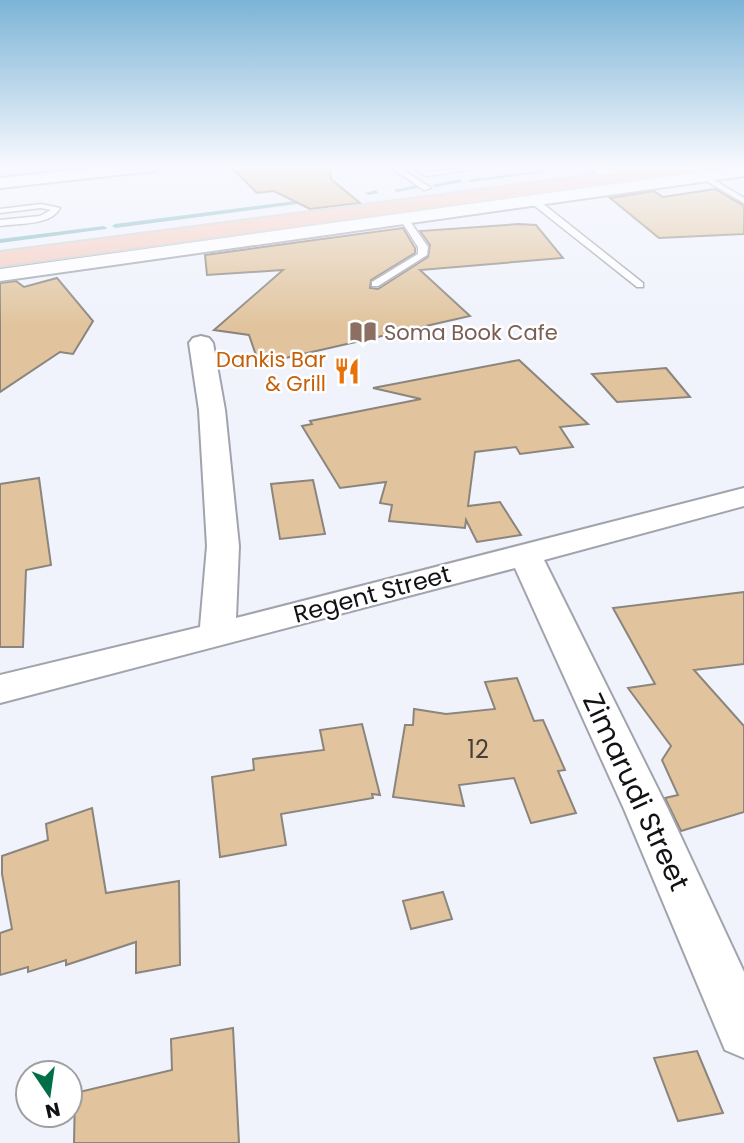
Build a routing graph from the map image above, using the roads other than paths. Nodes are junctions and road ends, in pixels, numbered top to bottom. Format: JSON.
{"nodes":[{"id":1,"x":31,"y":219,"type":"edge"},
{"id":2,"x":188,"y":219,"type":"edge"},
{"id":3,"x":264,"y":219,"type":"edge"},
{"id":4,"x":402,"y":219,"type":"edge"},
{"id":5,"x":404,"y":219,"type":"edge"},
{"id":6,"x":557,"y":219,"type":"edge"},
{"id":7,"x":0,"y":223,"type":"edge"},
{"id":8,"x":0,"y":244,"type":"edge"},
{"id":9,"x":0,"y":259,"type":"edge"},
{"id":10,"x":0,"y":275,"type":"edge"},
{"id":11,"x":375,"y":284,"type":"dead end"},
{"id":12,"x":640,"y":285,"type":"dead end"},
{"id":13,"x":201,"y":343,"type":"dead end"},
{"id":14,"x":744,"y":497,"type":"edge"},
{"id":15,"x":525,"y":555,"type":"junction"},
{"id":16,"x":217,"y":635,"type":"junction"},
{"id":17,"x":0,"y":689,"type":"edge"},
{"id":18,"x":744,"y":1031,"type":"edge"}],
"edges":[{"from":1,"to":7,"type":"lane"},
{"from":2,"to":8,"type":"highway"},
{"from":3,"to":9,"type":"highway"},
{"from":4,"to":10,"type":"street"},
{"from":5,"to":11,"type":"lane"},
{"from":6,"to":12,"type":"lane"},
{"from":13,"to":16,"type":"street"},
{"from":14,"to":15,"type":"street","name":"Regent Street"},
{"from":15,"to":16,"type":"street","name":"Regent Street"},
{"from":15,"to":18,"type":"street","name":"Zimarudi Street"},
{"from":16,"to":17,"type":"street","name":"Regent Street"}]}
